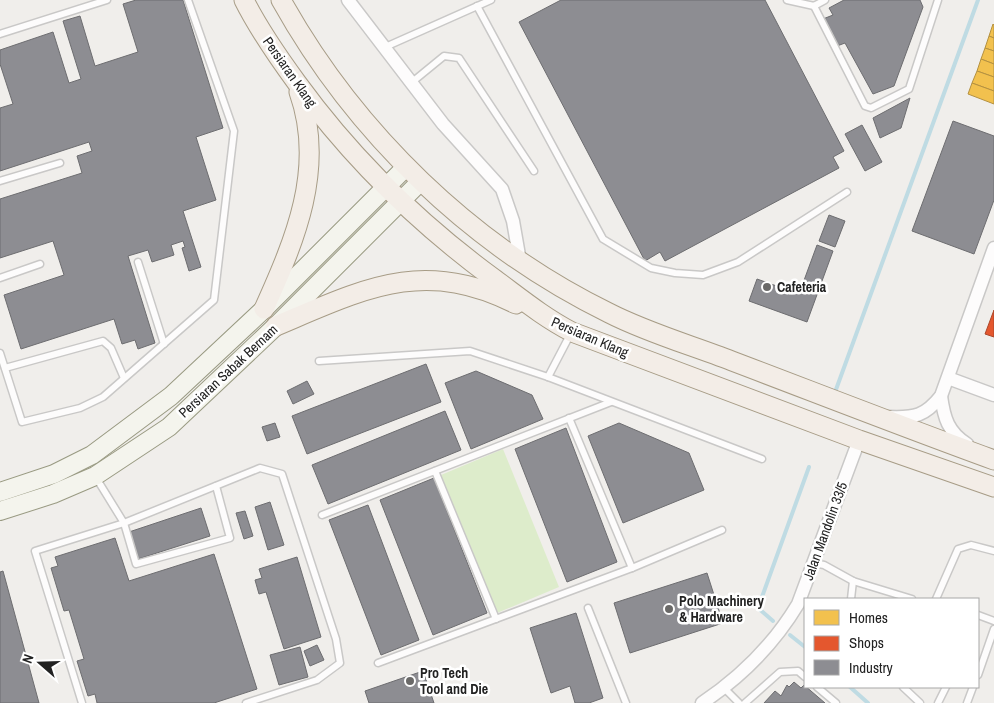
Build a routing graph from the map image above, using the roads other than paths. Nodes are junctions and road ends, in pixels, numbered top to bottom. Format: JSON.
{"nodes":[{"id":1,"x":107,"y":0,"type":"edge"},
{"id":2,"x":188,"y":0,"type":"edge"},
{"id":3,"x":244,"y":0,"type":"edge"},
{"id":4,"x":281,"y":0,"type":"edge"},
{"id":5,"x":348,"y":0,"type":"edge"},
{"id":6,"x":491,"y":0,"type":"edge"},
{"id":7,"x":787,"y":0,"type":"edge"},
{"id":8,"x":826,"y":0,"type":"edge"},
{"id":9,"x":938,"y":0,"type":"edge"},
{"id":10,"x":477,"y":6,"type":"junction"},
{"id":11,"x":814,"y":6,"type":"junction"},
{"id":12,"x":0,"y":34,"type":"edge"},
{"id":13,"x":383,"y":48,"type":"junction"},
{"id":14,"x":295,"y":80,"type":"junction"},
{"id":15,"x":410,"y":84,"type":"junction"},
{"id":16,"x":60,"y":163,"type":"dead end"},
{"id":17,"x":406,"y":167,"type":"junction"},
{"id":18,"x":534,"y":171,"type":"dead end"},
{"id":19,"x":0,"y":181,"type":"edge"},
{"id":20,"x":422,"y":181,"type":"junction"},
{"id":21,"x":386,"y":188,"type":"junction"},
{"id":22,"x":847,"y":192,"type":"dead end"},
{"id":23,"x":401,"y":203,"type":"junction"},
{"id":24,"x":994,"y":248,"type":"edge"},
{"id":25,"x":520,"y":261,"type":"junction"},
{"id":26,"x":138,"y":262,"type":"dead end"},
{"id":27,"x":40,"y":264,"type":"dead end"},
{"id":28,"x":0,"y":278,"type":"edge"},
{"id":29,"x":264,"y":309,"type":"junction"},
{"id":30,"x":549,"y":320,"type":"junction"},
{"id":31,"x":276,"y":326,"type":"junction"},
{"id":32,"x":572,"y":332,"type":"junction"},
{"id":33,"x":164,"y":344,"type":"junction"},
{"id":34,"x":0,"y":353,"type":"edge"},
{"id":35,"x":319,"y":361,"type":"dead end"},
{"id":36,"x":5,"y":368,"type":"junction"},
{"id":37,"x":548,"y":377,"type":"junction"},
{"id":38,"x":124,"y":378,"type":"junction"},
{"id":39,"x":948,"y":378,"type":"junction"},
{"id":40,"x":994,"y":395,"type":"edge"},
{"id":41,"x":941,"y":396,"type":"junction"},
{"id":42,"x":611,"y":402,"type":"junction"},
{"id":43,"x":877,"y":417,"type":"junction"},
{"id":44,"x":569,"y":418,"type":"junction"},
{"id":45,"x":859,"y":440,"type":"junction"},
{"id":46,"x":989,"y":458,"type":"edge"},
{"id":47,"x":762,"y":459,"type":"dead end"},
{"id":48,"x":435,"y":471,"type":"junction"},
{"id":49,"x":95,"y":476,"type":"junction"},
{"id":50,"x":216,"y":486,"type":"junction"},
{"id":51,"x":994,"y":487,"type":"edge"},
{"id":52,"x":0,"y":492,"type":"edge"},
{"id":53,"x":0,"y":511,"type":"edge"},
{"id":54,"x":322,"y":515,"type":"dead end"},
{"id":55,"x":124,"y":522,"type":"junction"},
{"id":56,"x":722,"y":530,"type":"dead end"},
{"id":57,"x":994,"y":551,"type":"edge"},
{"id":58,"x":814,"y":563,"type":"junction"},
{"id":59,"x":632,"y":568,"type":"junction"},
{"id":60,"x":854,"y":581,"type":"junction"},
{"id":61,"x":851,"y":598,"type":"edge"},
{"id":62,"x":909,"y":598,"type":"edge"},
{"id":63,"x":936,"y":598,"type":"edge"},
{"id":64,"x":588,"y":608,"type":"dead end"},
{"id":65,"x":979,"y":615,"type":"edge"},
{"id":66,"x":496,"y":619,"type":"junction"},
{"id":67,"x":994,"y":621,"type":"edge"},
{"id":68,"x":994,"y":630,"type":"edge"},
{"id":69,"x":378,"y":663,"type":"dead end"},
{"id":70,"x":979,"y":672,"type":"edge"},
{"id":71,"x":804,"y":676,"type":"edge"},
{"id":72,"x":724,"y":688,"type":"junction"},
{"id":73,"x":818,"y":688,"type":"edge"},
{"id":74,"x":904,"y":688,"type":"edge"},
{"id":75,"x":946,"y":688,"type":"edge"},
{"id":76,"x":973,"y":688,"type":"edge"},
{"id":77,"x":82,"y":703,"type":"edge"},
{"id":78,"x":246,"y":703,"type":"edge"},
{"id":79,"x":626,"y":703,"type":"edge"},
{"id":80,"x":702,"y":703,"type":"edge"},
{"id":81,"x":739,"y":703,"type":"edge"},
{"id":82,"x":745,"y":703,"type":"edge"},
{"id":83,"x":836,"y":703,"type":"edge"},
{"id":84,"x":920,"y":703,"type":"edge"},
{"id":85,"x":938,"y":703,"type":"edge"},
{"id":86,"x":967,"y":703,"type":"edge"}],
"edges":[{"from":1,"to":12,"type":"lane"},
{"from":2,"to":33,"type":"lane"},
{"from":3,"to":14,"type":"main road","name":"Persiaran Klang"},
{"from":4,"to":17,"type":"main road","name":"Persiaran Klang"},
{"from":5,"to":13,"type":"street"},
{"from":6,"to":10,"type":"lane"},
{"from":7,"to":11,"type":"lane"},
{"from":8,"to":11,"type":"lane"},
{"from":9,"to":11,"type":"lane"},
{"from":10,"to":13,"type":"lane"},
{"from":10,"to":22,"type":"lane"},
{"from":13,"to":15,"type":"street"},
{"from":14,"to":21,"type":"main road","name":"Persiaran Klang"},
{"from":14,"to":29,"type":"main road"},
{"from":15,"to":18,"type":"lane"},
{"from":15,"to":25,"type":"street"},
{"from":16,"to":19,"type":"lane"},
{"from":17,"to":20,"type":"main road","name":"Persiaran Klang"},
{"from":17,"to":21,"type":"street","name":"Persiaran Sabak Bernam"},
{"from":20,"to":23,"type":"street","name":"Persiaran Sabak Bernam"},
{"from":20,"to":25,"type":"main road","name":"Persiaran Klang"},
{"from":21,"to":23,"type":"main road","name":"Persiaran Klang"},
{"from":21,"to":29,"type":"street","name":"Persiaran Sabak Bernam"},
{"from":23,"to":30,"type":"main road","name":"Persiaran Klang"},
{"from":23,"to":31,"type":"street","name":"Persiaran Sabak Bernam"},
{"from":24,"to":39,"type":"street"},
{"from":25,"to":43,"type":"main road","name":"Persiaran Klang"},
{"from":26,"to":33,"type":"lane"},
{"from":27,"to":28,"type":"lane"},
{"from":29,"to":52,"type":"street","name":"Persiaran Sabak Bernam"},
{"from":30,"to":31,"type":"main road"},
{"from":30,"to":32,"type":"main road","name":"Persiaran Klang"},
{"from":31,"to":49,"type":"street","name":"Persiaran Sabak Bernam"},
{"from":32,"to":37,"type":"lane"},
{"from":32,"to":45,"type":"main road","name":"Persiaran Klang"},
{"from":33,"to":38,"type":"lane"},
{"from":34,"to":36,"type":"lane"},
{"from":35,"to":37,"type":"lane"},
{"from":36,"to":38,"type":"lane"},
{"from":36,"to":38,"type":"lane"},
{"from":37,"to":42,"type":"lane"},
{"from":39,"to":40,"type":"street"},
{"from":39,"to":41,"type":"street"},
{"from":41,"to":43,"type":"street"},
{"from":41,"to":46,"type":"street"},
{"from":42,"to":44,"type":"lane"},
{"from":42,"to":47,"type":"lane"},
{"from":43,"to":46,"type":"main road","name":"Persiaran Klang"},
{"from":44,"to":48,"type":"lane"},
{"from":44,"to":59,"type":"lane"},
{"from":45,"to":51,"type":"main road","name":"Persiaran Klang"},
{"from":45,"to":58,"type":"street","name":"Jalan Mandolin 33/5"},
{"from":48,"to":54,"type":"lane"},
{"from":48,"to":66,"type":"lane"},
{"from":49,"to":53,"type":"street","name":"Persiaran Sabak Bernam"},
{"from":49,"to":55,"type":"lane"},
{"from":50,"to":55,"type":"lane"},
{"from":50,"to":55,"type":"lane"},
{"from":50,"to":78,"type":"lane"},
{"from":55,"to":77,"type":"lane"},
{"from":56,"to":59,"type":"lane"},
{"from":57,"to":63,"type":"lane"},
{"from":58,"to":60,"type":"lane"},
{"from":58,"to":72,"type":"street","name":"Jalan Mandolin 33/5"},
{"from":59,"to":66,"type":"lane"},
{"from":60,"to":61,"type":"lane"},
{"from":60,"to":62,"type":"lane"},
{"from":64,"to":79,"type":"lane"},
{"from":65,"to":67,"type":"lane"},
{"from":66,"to":69,"type":"lane"},
{"from":68,"to":70,"type":"lane"},
{"from":71,"to":82,"type":"lane"},
{"from":72,"to":80,"type":"street","name":"Jalan Mandolin 33/5"},
{"from":72,"to":81,"type":"lane"},
{"from":73,"to":83,"type":"lane"},
{"from":74,"to":84,"type":"lane"},
{"from":75,"to":85,"type":"lane"},
{"from":76,"to":86,"type":"lane"}]}
